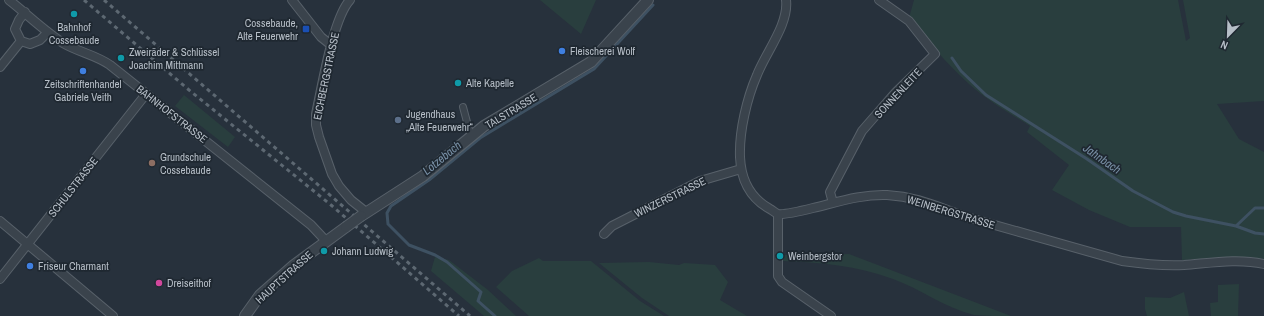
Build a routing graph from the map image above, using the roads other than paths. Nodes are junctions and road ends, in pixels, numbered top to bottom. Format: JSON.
{"nodes":[{"id":1,"x":9,"y":0,"type":"edge"},
{"id":2,"x":292,"y":0,"type":"edge"},
{"id":3,"x":350,"y":0,"type":"edge"},
{"id":4,"x":648,"y":0,"type":"edge"},
{"id":5,"x":786,"y":0,"type":"edge"},
{"id":6,"x":879,"y":0,"type":"edge"},
{"id":7,"x":25,"y":12,"type":"junction"},
{"id":8,"x":48,"y":32,"type":"junction"},
{"id":9,"x":21,"y":41,"type":"junction"},
{"id":10,"x":332,"y":46,"type":"junction"},
{"id":11,"x":0,"y":67,"type":"edge"},
{"id":12,"x":146,"y":94,"type":"junction"},
{"id":13,"x":463,"y":107,"type":"dead end"},
{"id":14,"x":470,"y":137,"type":"junction"},
{"id":15,"x":741,"y":169,"type":"junction"},
{"id":16,"x":833,"y":203,"type":"junction"},
{"id":17,"x":363,"y":214,"type":"junction"},
{"id":18,"x":778,"y":214,"type":"junction"},
{"id":19,"x":0,"y":221,"type":"edge"},
{"id":20,"x":604,"y":234,"type":"dead end"},
{"id":21,"x":326,"y":241,"type":"junction"},
{"id":22,"x":28,"y":244,"type":"junction"},
{"id":23,"x":1264,"y":264,"type":"edge"},
{"id":24,"x":0,"y":279,"type":"edge"},
{"id":25,"x":113,"y":316,"type":"edge"},
{"id":26,"x":245,"y":316,"type":"edge"},
{"id":27,"x":831,"y":316,"type":"edge"}],
"edges":[{"from":1,"to":7,"type":"street","name":"BAHNHOFSTRASSE"},
{"from":2,"to":10,"type":"street"},
{"from":3,"to":10,"type":"street","name":"EICHBERGSTRASSE"},
{"from":4,"to":14,"type":"street","name":"TALSTRASSE"},
{"from":5,"to":15,"type":"street"},
{"from":6,"to":16,"type":"street","name":"SONNENLEITE"},
{"from":7,"to":8,"type":"street","name":"BAHNHOFSTRASSE"},
{"from":7,"to":9,"type":"street"},
{"from":8,"to":9,"type":"street"},
{"from":8,"to":12,"type":"street","name":"BAHNHOFSTRASSE"},
{"from":9,"to":11,"type":"street"},
{"from":10,"to":17,"type":"street","name":"EICHBERGSTRASSE"},
{"from":12,"to":21,"type":"street","name":"BAHNHOFSTRASSE"},
{"from":12,"to":22,"type":"street","name":"SCHULSTRASSE"},
{"from":13,"to":14,"type":"street"},
{"from":14,"to":17,"type":"street","name":"TALSTRASSE"},
{"from":15,"to":18,"type":"street"},
{"from":15,"to":20,"type":"street","name":"WINZERSTRASSE"},
{"from":16,"to":18,"type":"street","name":"WEINBERGSTRASSE"},
{"from":16,"to":23,"type":"street","name":"WEINBERGSTRASSE"},
{"from":17,"to":21,"type":"street","name":"TALSTRASSE","bridge":true},
{"from":18,"to":27,"type":"street"},
{"from":19,"to":22,"type":"street"},
{"from":21,"to":26,"type":"street","name":"HAUPTSTRASSE"},
{"from":22,"to":24,"type":"street","name":"SCHULSTRASSE"},
{"from":22,"to":25,"type":"street"}]}
